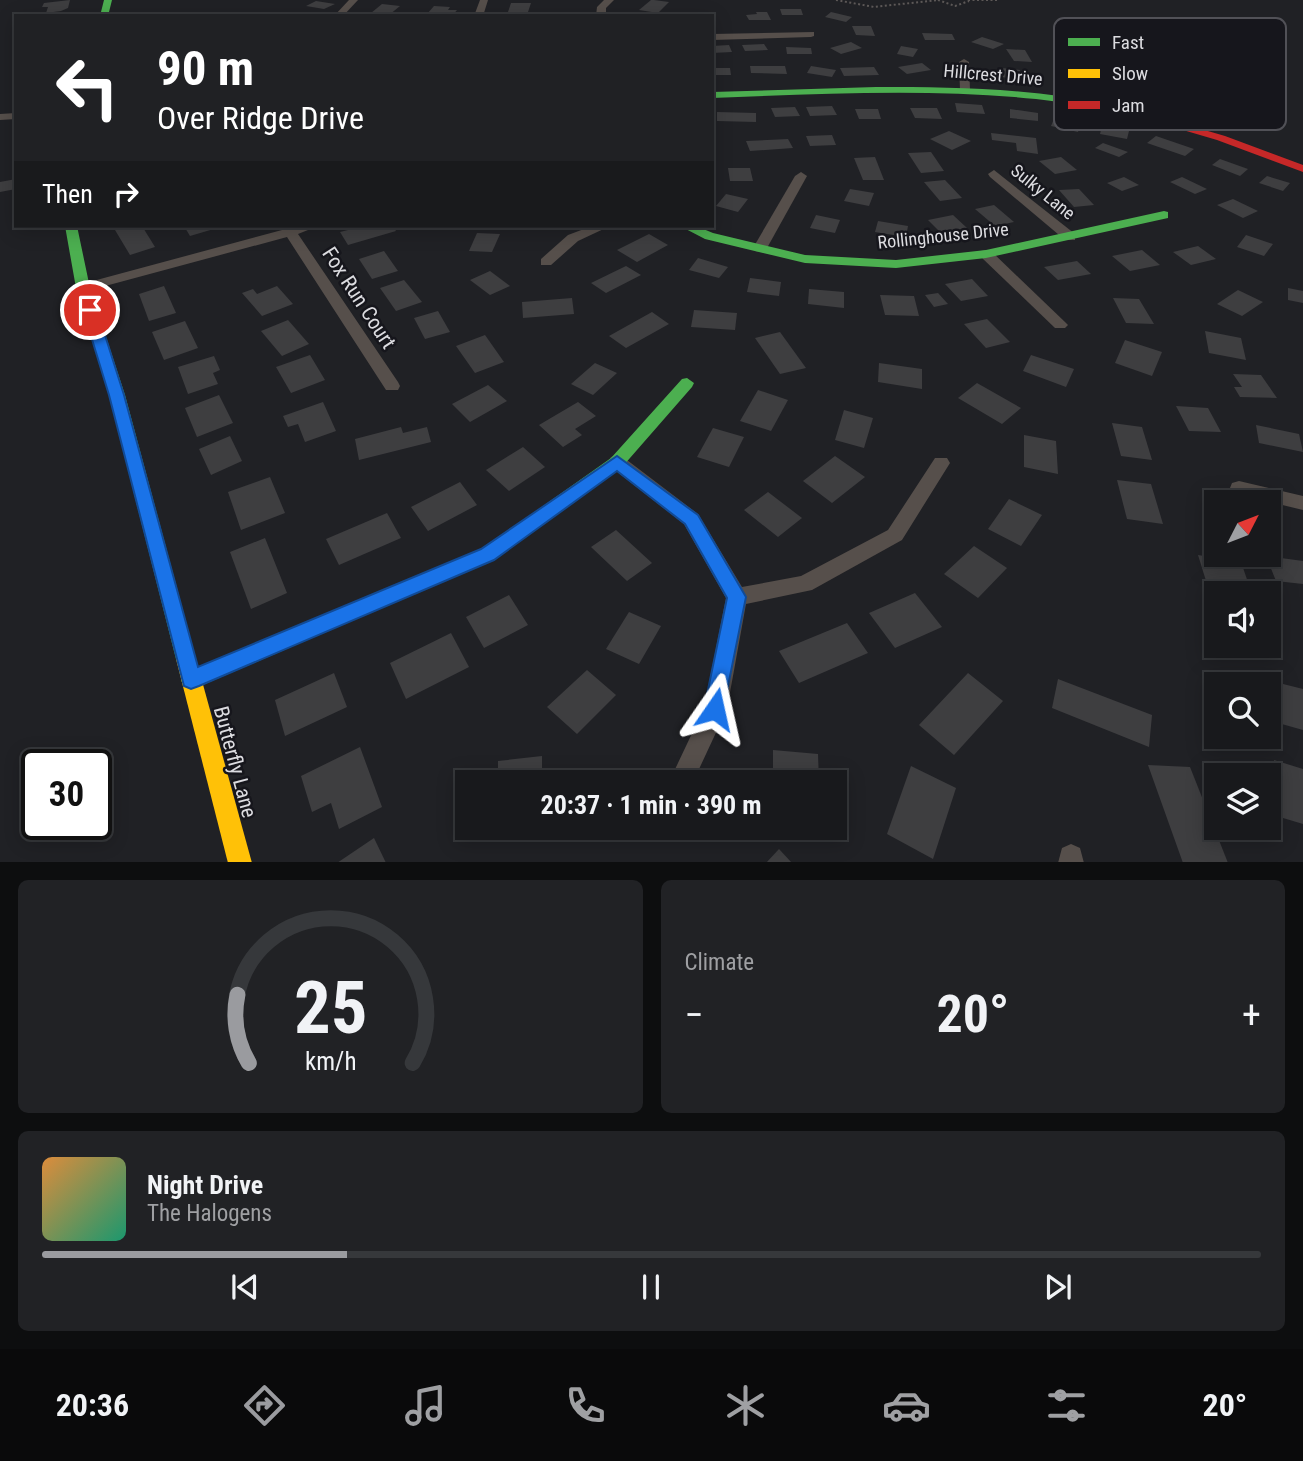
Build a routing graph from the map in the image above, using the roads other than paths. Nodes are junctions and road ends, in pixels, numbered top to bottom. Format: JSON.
{"nodes":[{"id":1,"x":354,"y":0,"type":"edge"},
{"id":2,"x":610,"y":0,"type":"edge"},
{"id":3,"x":340,"y":14,"type":"edge"},
{"id":4,"x":601,"y":14,"type":"edge"},
{"id":5,"x":811,"y":34,"type":"dead end"},
{"id":6,"x":714,"y":37,"type":"edge"},
{"id":7,"x":964,"y":62,"type":"dead end"},
{"id":8,"x":965,"y":90,"type":"junction"},
{"id":9,"x":714,"y":95,"type":"edge"},
{"id":10,"x":1054,"y":99,"type":"edge"},
{"id":11,"x":1195,"y":130,"type":"edge"},
{"id":12,"x":1303,"y":169,"type":"edge"},
{"id":13,"x":994,"y":174,"type":"dead end"},
{"id":14,"x":801,"y":176,"type":"dead end"},
{"id":15,"x":1164,"y":215,"type":"dead end"},
{"id":16,"x":71,"y":228,"type":"edge"},
{"id":17,"x":305,"y":228,"type":"edge"},
{"id":18,"x":598,"y":228,"type":"edge"},
{"id":19,"x":691,"y":228,"type":"edge"},
{"id":20,"x":291,"y":233,"type":"junction"},
{"id":21,"x":1070,"y":237,"type":"junction"},
{"id":22,"x":760,"y":248,"type":"junction"},
{"id":23,"x":986,"y":254,"type":"junction"},
{"id":24,"x":546,"y":262,"type":"dead end"},
{"id":25,"x":83,"y":288,"type":"junction"},
{"id":26,"x":1060,"y":325,"type":"dead end"},
{"id":27,"x":687,"y":383,"type":"dead end"},
{"id":28,"x":392,"y":386,"type":"dead end"},
{"id":29,"x":617,"y":463,"type":"junction"},
{"id":30,"x":941,"y":463,"type":"dead end"},
{"id":31,"x":1239,"y":488,"type":"dead end"},
{"id":32,"x":1303,"y":503,"type":"edge"},
{"id":33,"x":737,"y":597,"type":"junction"},
{"id":34,"x":191,"y":680,"type":"junction"},
{"id":35,"x":687,"y":770,"type":"edge"},
{"id":36,"x":240,"y":862,"type":"edge"}],
"edges":[{"from":1,"to":3,"type":"street"},
{"from":2,"to":4,"type":"street"},
{"from":5,"to":6,"type":"street"},
{"from":7,"to":8,"type":"street"},
{"from":8,"to":9,"type":"street","name":"Hillcrest Drive"},
{"from":8,"to":10,"type":"street","name":"Hillcrest Drive"},
{"from":11,"to":12,"type":"street","name":"Hillcrest Drive"},
{"from":13,"to":21,"type":"street","name":"Sulky Lane"},
{"from":14,"to":22,"type":"street"},
{"from":15,"to":21,"type":"street","name":"Rollinghouse Drive"},
{"from":16,"to":25,"type":"street","name":"Butterfly Lane"},
{"from":17,"to":20,"type":"street"},
{"from":18,"to":24,"type":"street"},
{"from":19,"to":22,"type":"street","name":"Rollinghouse Drive"},
{"from":20,"to":25,"type":"street"},
{"from":20,"to":28,"type":"street","name":"Fox Run Court"},
{"from":21,"to":23,"type":"street","name":"Rollinghouse Drive"},
{"from":22,"to":23,"type":"street","name":"Rollinghouse Drive"},
{"from":23,"to":26,"type":"street"},
{"from":25,"to":34,"type":"street","name":"Butterfly Lane"},
{"from":27,"to":29,"type":"street"},
{"from":29,"to":33,"type":"street"},
{"from":29,"to":34,"type":"street"},
{"from":30,"to":33,"type":"street"},
{"from":31,"to":32,"type":"street"},
{"from":33,"to":35,"type":"street"},
{"from":34,"to":36,"type":"street","name":"Butterfly Lane"}]}
